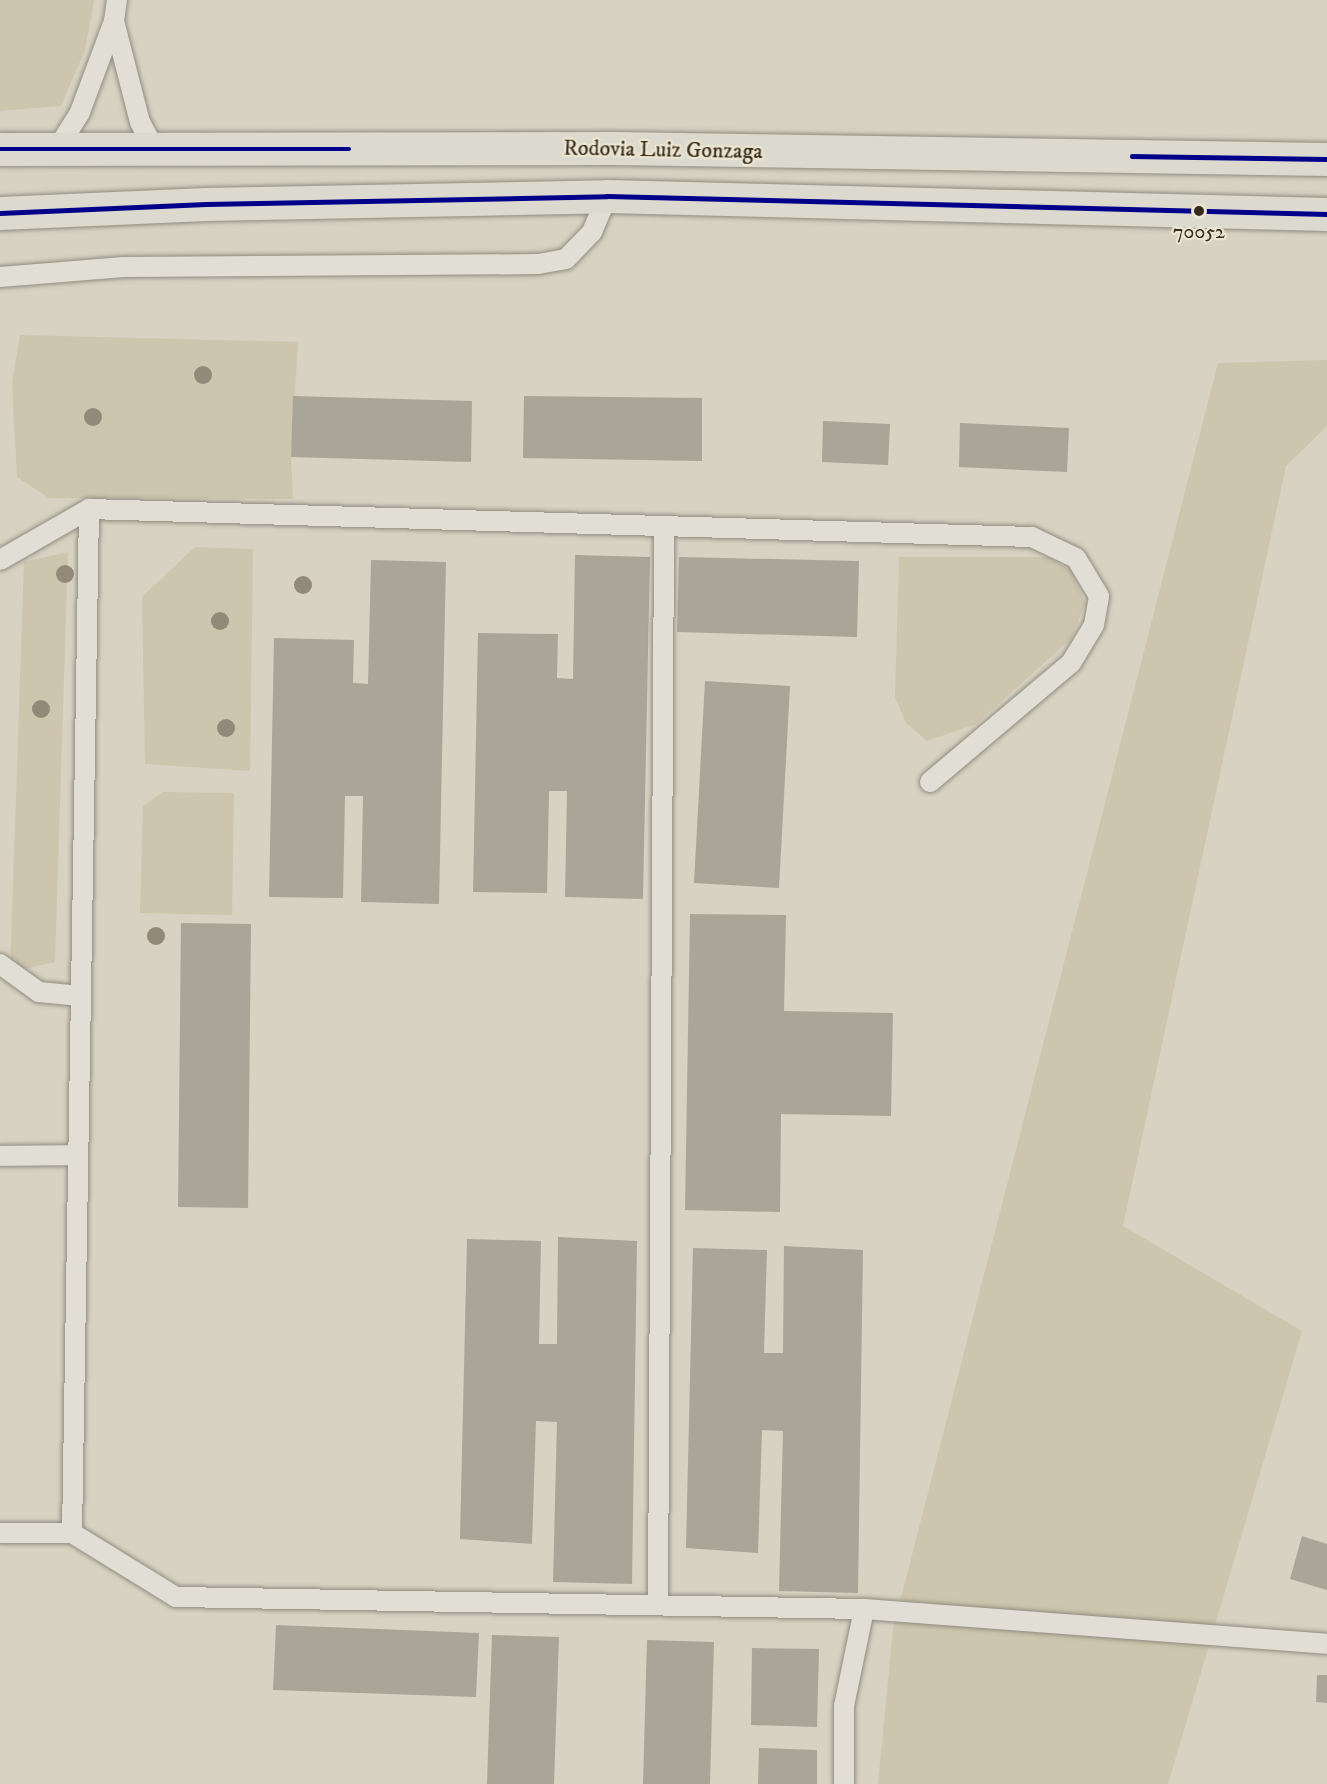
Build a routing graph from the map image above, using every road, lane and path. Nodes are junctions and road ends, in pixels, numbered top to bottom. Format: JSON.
{"nodes":[{"id":1,"x":117,"y":0,"type":"edge"},
{"id":2,"x":114,"y":21,"type":"junction"},
{"id":3,"x":59,"y":146,"type":"junction"},
{"id":4,"x":153,"y":146,"type":"junction"},
{"id":5,"x":0,"y":149,"type":"edge"},
{"id":6,"x":1327,"y":159,"type":"edge"},
{"id":7,"x":607,"y":196,"type":"junction"},
{"id":8,"x":0,"y":213,"type":"edge"},
{"id":9,"x":1327,"y":214,"type":"edge"},
{"id":10,"x":0,"y":277,"type":"edge"},
{"id":11,"x":89,"y":509,"type":"junction"},
{"id":12,"x":664,"y":527,"type":"junction"},
{"id":13,"x":0,"y":560,"type":"edge"},
{"id":14,"x":930,"y":782,"type":"dead end"},
{"id":15,"x":0,"y":964,"type":"edge"},
{"id":16,"x":81,"y":996,"type":"junction"},
{"id":17,"x":78,"y":1155,"type":"junction"},
{"id":18,"x":0,"y":1156,"type":"edge"},
{"id":19,"x":0,"y":1533,"type":"edge"},
{"id":20,"x":72,"y":1533,"type":"junction"},
{"id":21,"x":658,"y":1605,"type":"junction"},
{"id":22,"x":864,"y":1609,"type":"junction"},
{"id":23,"x":1327,"y":1644,"type":"edge"},
{"id":24,"x":844,"y":1784,"type":"edge"}],
"edges":[{"from":1,"to":2,"type":"lane"},
{"from":2,"to":3,"type":"lane"},
{"from":2,"to":4,"type":"lane"},
{"from":3,"to":4,"type":"highway","name":"Rodovia Luiz Gonzaga"},
{"from":3,"to":5,"type":"highway","name":"Rodovia Luiz Gonzaga"},
{"from":4,"to":6,"type":"highway","name":"Rodovia Luiz Gonzaga"},
{"from":7,"to":8,"type":"highway","name":"Rodovia Luiz Gonzaga"},
{"from":7,"to":9,"type":"highway","name":"Rodovia Luiz Gonzaga"},
{"from":7,"to":10,"type":"lane"},
{"from":11,"to":12,"type":"lane"},
{"from":11,"to":13,"type":"lane"},
{"from":11,"to":16,"type":"lane"},
{"from":12,"to":14,"type":"lane"},
{"from":12,"to":21,"type":"lane"},
{"from":15,"to":16,"type":"lane"},
{"from":16,"to":17,"type":"lane"},
{"from":17,"to":18,"type":"lane"},
{"from":17,"to":20,"type":"lane"},
{"from":19,"to":20,"type":"lane"},
{"from":20,"to":21,"type":"lane"},
{"from":21,"to":22,"type":"lane"},
{"from":22,"to":23,"type":"lane"},
{"from":22,"to":24,"type":"lane"}]}
